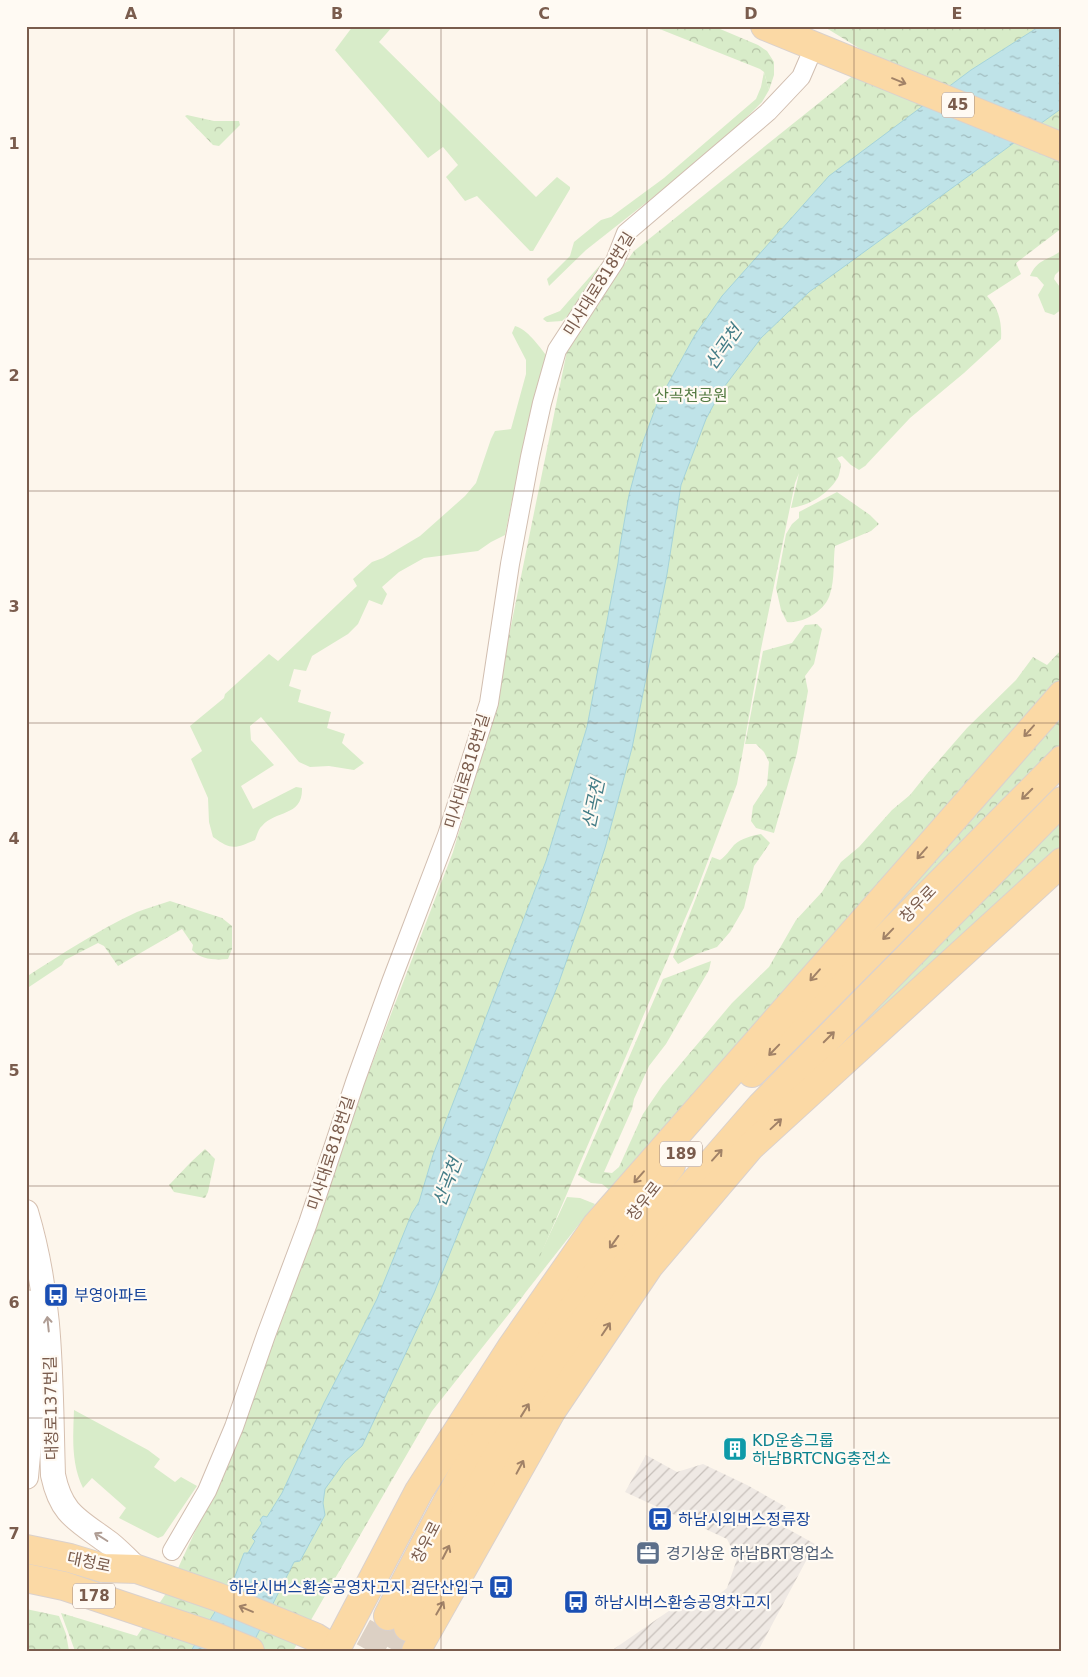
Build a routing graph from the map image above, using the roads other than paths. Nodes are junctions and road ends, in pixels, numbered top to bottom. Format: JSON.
{"nodes":[{"id":1,"x":765,"y":26,"type":"edge"},
{"id":2,"x":814,"y":47,"type":"junction"},
{"id":3,"x":1062,"y":146,"type":"edge"},
{"id":4,"x":1062,"y":695,"type":"edge"},
{"id":5,"x":1062,"y":760,"type":"edge"},
{"id":6,"x":1062,"y":802,"type":"edge"},
{"id":7,"x":1062,"y":862,"type":"edge"},
{"id":8,"x":26,"y":1212,"type":"edge"},
{"id":9,"x":26,"y":1302,"type":"edge"},
{"id":10,"x":26,"y":1478,"type":"edge"},
{"id":11,"x":26,"y":1549,"type":"edge"},
{"id":12,"x":172,"y":1551,"type":"dead end"},
{"id":13,"x":138,"y":1569,"type":"junction"},
{"id":14,"x":26,"y":1578,"type":"edge"},
{"id":15,"x":404,"y":1631,"type":"edge"},
{"id":16,"x":336,"y":1650,"type":"edge"},
{"id":17,"x":250,"y":1651,"type":"edge"}],
"edges":[{"from":1,"to":2,"type":"main road","number":"45"},
{"from":2,"to":3,"type":"main road","number":"45","one_way":true},
{"from":2,"to":12,"type":"street","name":"미사대로818번길"},
{"from":4,"to":16,"type":"main road","one_way":true},
{"from":5,"to":15,"type":"main road","name":"창우로","number":"189","one_way":true},
{"from":15,"to":6,"type":"main road","name":"창우로","number":"189","one_way":true},
{"from":15,"to":7,"type":"main road","one_way":true},
{"from":13,"to":8,"type":"main road","name":"대청로137번길","one_way":true},
{"from":9,"to":10,"type":"main road","name":"대청로137번길"},
{"from":11,"to":13,"type":"main road","name":"대청로","number":"178"},
{"from":16,"to":13,"type":"main road","name":"대청로","number":"178","one_way":true},
{"from":14,"to":17,"type":"main road","name":"대청로","number":"178"}]}
